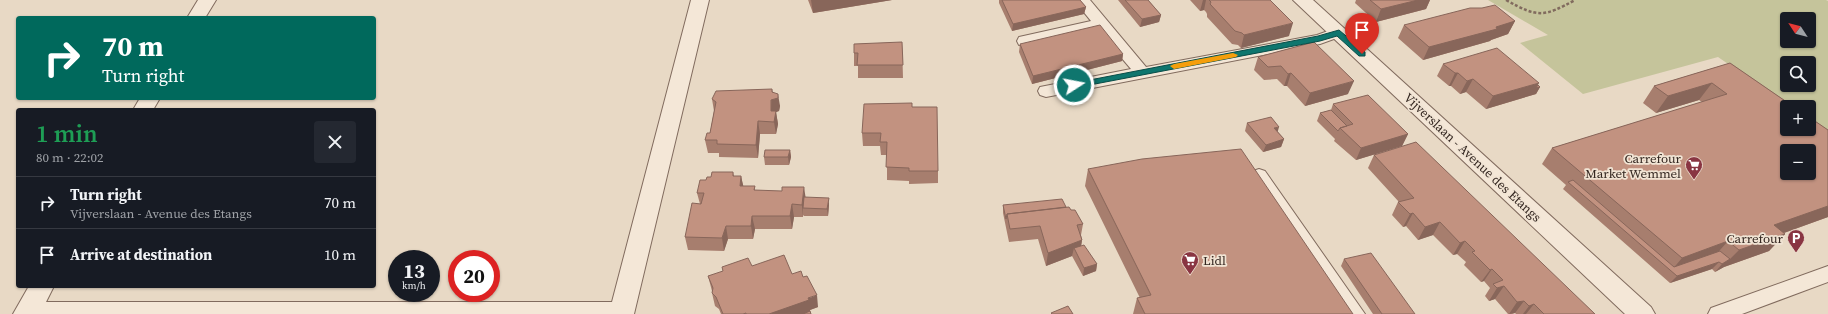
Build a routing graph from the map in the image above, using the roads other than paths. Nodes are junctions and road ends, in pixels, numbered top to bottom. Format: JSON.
{"nodes":[{"id":1,"x":207,"y":0,"type":"edge"},
{"id":2,"x":700,"y":0,"type":"edge"},
{"id":3,"x":1082,"y":0,"type":"edge"},
{"id":4,"x":1302,"y":0,"type":"edge"},
{"id":5,"x":197,"y":16,"type":"edge"},
{"id":6,"x":1101,"y":24,"type":"junction"},
{"id":7,"x":1339,"y":32,"type":"junction"},
{"id":8,"x":1025,"y":41,"type":"edge"},
{"id":9,"x":1142,"y":72,"type":"junction"},
{"id":10,"x":1046,"y":91,"type":"dead end"},
{"id":11,"x":1259,"y":176,"type":"edge"},
{"id":12,"x":1828,"y":274,"type":"edge"},
{"id":13,"x":41,"y":288,"type":"edge"},
{"id":14,"x":27,"y":313,"type":"edge"},
{"id":15,"x":621,"y":313,"type":"edge"},
{"id":16,"x":1355,"y":314,"type":"edge"},
{"id":17,"x":1642,"y":314,"type":"edge"},
{"id":18,"x":1718,"y":314,"type":"edge"}],
"edges":[{"from":1,"to":5,"type":"street"},
{"from":2,"to":15,"type":"street"},
{"from":3,"to":6,"type":"lane"},
{"from":4,"to":7,"type":"street","name":"Vijverslaan - Avenue des Etangs"},
{"from":6,"to":8,"type":"lane"},
{"from":6,"to":9,"type":"lane"},
{"from":7,"to":9,"type":"lane"},
{"from":7,"to":17,"type":"street","name":"Vijverslaan - Avenue des Etangs"},
{"from":9,"to":10,"type":"lane"},
{"from":11,"to":16,"type":"lane"},
{"from":12,"to":18,"type":"lane"},
{"from":13,"to":14,"type":"street"},
{"from":14,"to":15,"type":"street"}]}
